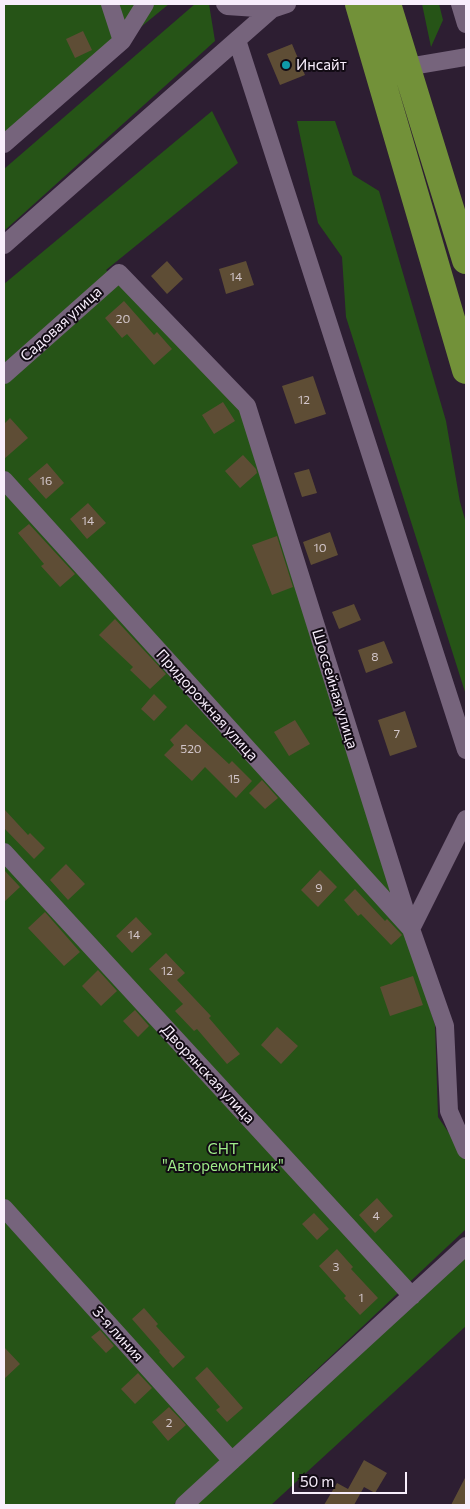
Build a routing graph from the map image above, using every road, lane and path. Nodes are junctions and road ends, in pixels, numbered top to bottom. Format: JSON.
{"nodes":[{"id":1,"x":110,"y":4,"type":"edge"},
{"id":2,"x":145,"y":4,"type":"edge"},
{"id":3,"x":225,"y":4,"type":"edge"},
{"id":4,"x":359,"y":4,"type":"edge"},
{"id":5,"x":387,"y":4,"type":"edge"},
{"id":6,"x":460,"y":4,"type":"edge"},
{"id":7,"x":280,"y":6,"type":"edge"},
{"id":8,"x":466,"y":24,"type":"edge"},
{"id":9,"x":236,"y":40,"type":"junction"},
{"id":10,"x":122,"y":41,"type":"junction"},
{"id":11,"x":466,"y":57,"type":"edge"},
{"id":12,"x":406,"y":67,"type":"junction"},
{"id":13,"x":4,"y":144,"type":"edge"},
{"id":14,"x":4,"y":245,"type":"edge"},
{"id":15,"x":466,"y":260,"type":"edge"},
{"id":16,"x":119,"y":272,"type":"joint"},
{"id":17,"x":466,"y":370,"type":"edge"},
{"id":18,"x":4,"y":375,"type":"edge"},
{"id":19,"x":4,"y":480,"type":"edge"},
{"id":20,"x":466,"y":750,"type":"edge"},
{"id":21,"x":466,"y":818,"type":"edge"},
{"id":22,"x":4,"y":852,"type":"edge"},
{"id":23,"x":410,"y":929,"type":"junction"},
{"id":24,"x":466,"y":1150,"type":"edge"},
{"id":25,"x":4,"y":1208,"type":"edge"},
{"id":26,"x":466,"y":1246,"type":"edge"},
{"id":27,"x":412,"y":1296,"type":"junction"},
{"id":28,"x":232,"y":1460,"type":"junction"},
{"id":29,"x":184,"y":1505,"type":"edge"}],
"edges":[{"from":1,"to":10,"type":"street"},
{"from":2,"to":10,"type":"street"},
{"from":3,"to":7,"type":"street"},
{"from":4,"to":17,"type":"highway"},
{"from":5,"to":12,"type":"highway"},
{"from":6,"to":8,"type":"street"},
{"from":7,"to":9,"type":"street"},
{"from":9,"to":14,"type":"street"},
{"from":9,"to":20,"type":"street"},
{"from":10,"to":13,"type":"street"},
{"from":11,"to":12,"type":"street"},
{"from":12,"to":15,"type":"highway"},
{"from":16,"to":18,"type":"street","name":"Садовая улица"},
{"from":16,"to":23,"type":"street","name":"Шоссейная улица"},
{"from":19,"to":23,"type":"street","name":"Придорожная улица"},
{"from":21,"to":23,"type":"street"},
{"from":22,"to":27,"type":"street","name":"Дворянская улица"},
{"from":23,"to":24,"type":"street","name":"Шоссейная улица"},
{"from":25,"to":28,"type":"street","name":"3-я линия"},
{"from":26,"to":27,"type":"street"},
{"from":27,"to":28,"type":"street"},
{"from":28,"to":29,"type":"street"}]}
